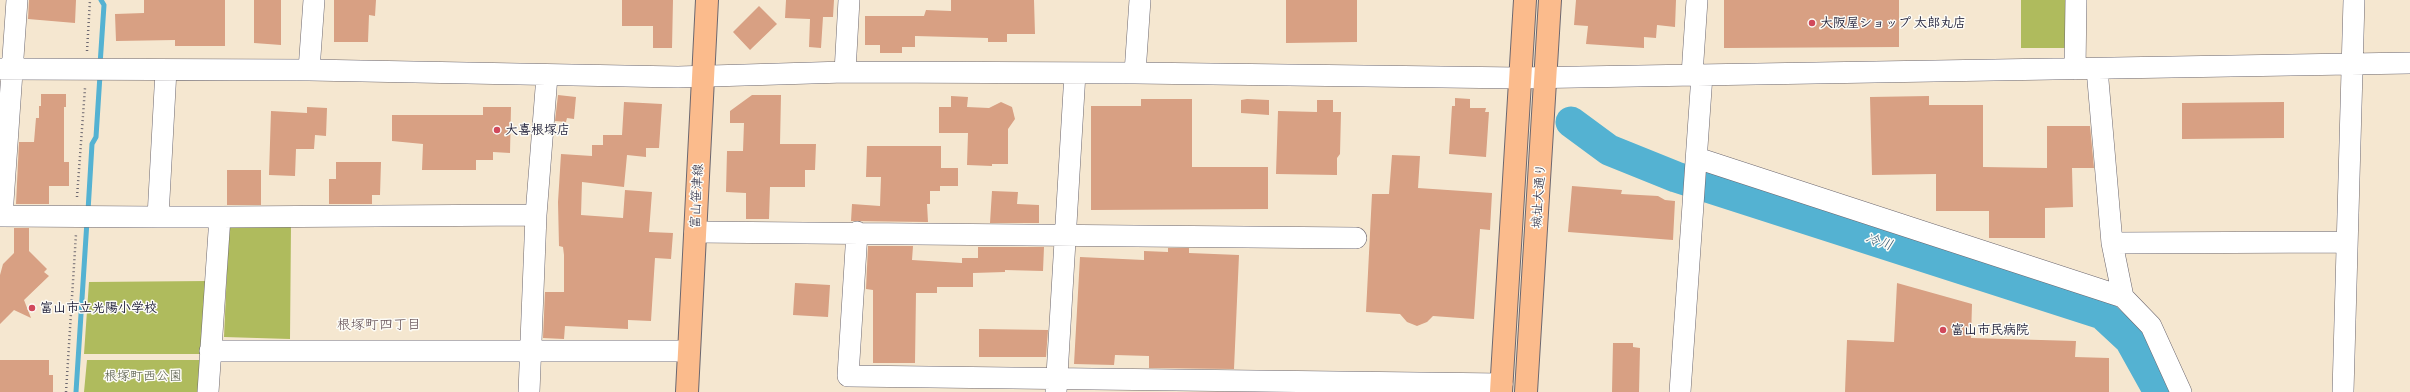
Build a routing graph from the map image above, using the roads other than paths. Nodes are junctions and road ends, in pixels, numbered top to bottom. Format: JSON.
{"nodes":[{"id":1,"x":17,"y":0,"type":"edge"},
{"id":2,"x":314,"y":0,"type":"edge"},
{"id":3,"x":707,"y":0,"type":"edge"},
{"id":4,"x":849,"y":0,"type":"edge"},
{"id":5,"x":1140,"y":0,"type":"edge"},
{"id":6,"x":1525,"y":0,"type":"edge"},
{"id":7,"x":1550,"y":0,"type":"edge"},
{"id":8,"x":1697,"y":0,"type":"edge"},
{"id":9,"x":2076,"y":0,"type":"edge"},
{"id":10,"x":2354,"y":0,"type":"edge"},
{"id":11,"x":2410,"y":63,"type":"edge"},
{"id":12,"x":2353,"y":64,"type":"junction"},
{"id":13,"x":6,"y":69,"type":"edge"},
{"id":14,"x":2075,"y":69,"type":"junction"},
{"id":15,"x":2097,"y":69,"type":"junction"},
{"id":16,"x":166,"y":70,"type":"junction"},
{"id":17,"x":308,"y":70,"type":"junction"},
{"id":18,"x":845,"y":72,"type":"junction"},
{"id":19,"x":1075,"y":73,"type":"junction"},
{"id":20,"x":1135,"y":73,"type":"junction"},
{"id":21,"x":1697,"y":75,"type":"junction"},
{"id":22,"x":547,"y":76,"type":"junction"},
{"id":23,"x":703,"y":77,"type":"junction"},
{"id":24,"x":1519,"y":78,"type":"junction"},
{"id":25,"x":1546,"y":78,"type":"junction"},
{"id":26,"x":1697,"y":158,"type":"junction"},
{"id":27,"x":536,"y":215,"type":"junction"},
{"id":28,"x":1,"y":216,"type":"edge"},
{"id":29,"x":158,"y":217,"type":"junction"},
{"id":30,"x":220,"y":217,"type":"junction"},
{"id":31,"x":695,"y":232,"type":"junction"},
{"id":32,"x":857,"y":232,"type":"junction"},
{"id":33,"x":1065,"y":235,"type":"junction"},
{"id":34,"x":1356,"y":238,"type":"dead end"},
{"id":35,"x":2348,"y":242,"type":"junction"},
{"id":36,"x":2112,"y":243,"type":"junction"},
{"id":37,"x":2122,"y":297,"type":"junction"},
{"id":38,"x":531,"y":350,"type":"junction"},
{"id":39,"x":210,"y":351,"type":"junction"},
{"id":40,"x":689,"y":351,"type":"junction"},
{"id":41,"x":1057,"y":386,"type":"edge"},
{"id":42,"x":1501,"y":388,"type":"edge"},
{"id":43,"x":208,"y":392,"type":"edge"},
{"id":44,"x":530,"y":392,"type":"edge"},
{"id":45,"x":687,"y":392,"type":"edge"},
{"id":46,"x":1526,"y":392,"type":"edge"},
{"id":47,"x":1680,"y":392,"type":"edge"},
{"id":48,"x":2181,"y":392,"type":"edge"},
{"id":49,"x":2343,"y":392,"type":"edge"}],
"edges":[{"from":1,"to":13,"type":"street"},
{"from":2,"to":17,"type":"street"},
{"from":3,"to":23,"type":"main road","name":"富山笹津線"},
{"from":4,"to":18,"type":"street"},
{"from":5,"to":20,"type":"street"},
{"from":6,"to":24,"type":"main road","name":"城址大通り"},
{"from":7,"to":25,"type":"main road","name":"城址大通り"},
{"from":8,"to":21,"type":"street"},
{"from":9,"to":14,"type":"street"},
{"from":10,"to":12,"type":"street"},
{"from":11,"to":12,"type":"street"},
{"from":12,"to":15,"type":"street"},
{"from":12,"to":35,"type":"street"},
{"from":13,"to":16,"type":"street"},
{"from":13,"to":28,"type":"street"},
{"from":14,"to":15,"type":"street"},
{"from":14,"to":21,"type":"street"},
{"from":15,"to":36,"type":"street"},
{"from":16,"to":17,"type":"street"},
{"from":16,"to":29,"type":"street"},
{"from":17,"to":22,"type":"street"},
{"from":18,"to":19,"type":"street"},
{"from":18,"to":23,"type":"street"},
{"from":19,"to":20,"type":"street"},
{"from":19,"to":33,"type":"street"},
{"from":20,"to":24,"type":"street"},
{"from":21,"to":25,"type":"street"},
{"from":21,"to":26,"type":"street"},
{"from":22,"to":23,"type":"street"},
{"from":22,"to":27,"type":"street"},
{"from":23,"to":31,"type":"main road","name":"富山笹津線"},
{"from":24,"to":25,"type":"street"},
{"from":24,"to":42,"type":"main road","name":"城址大通り"},
{"from":25,"to":46,"type":"main road","name":"城址大通り"},
{"from":26,"to":37,"type":"street"},
{"from":26,"to":47,"type":"street"},
{"from":27,"to":30,"type":"street"},
{"from":27,"to":38,"type":"street"},
{"from":28,"to":29,"type":"street"},
{"from":29,"to":30,"type":"street"},
{"from":30,"to":39,"type":"street"},
{"from":31,"to":32,"type":"street"},
{"from":31,"to":40,"type":"main road","name":"富山笹津線"},
{"from":32,"to":33,"type":"street"},
{"from":32,"to":41,"type":"street"},
{"from":33,"to":34,"type":"street"},
{"from":33,"to":41,"type":"street"},
{"from":35,"to":36,"type":"street"},
{"from":35,"to":49,"type":"street"},
{"from":36,"to":37,"type":"street"},
{"from":37,"to":48,"type":"street"},
{"from":38,"to":39,"type":"street"},
{"from":38,"to":40,"type":"street"},
{"from":38,"to":44,"type":"street"},
{"from":39,"to":43,"type":"street"},
{"from":40,"to":45,"type":"main road","name":"富山笹津線"},
{"from":41,"to":42,"type":"street"}]}
